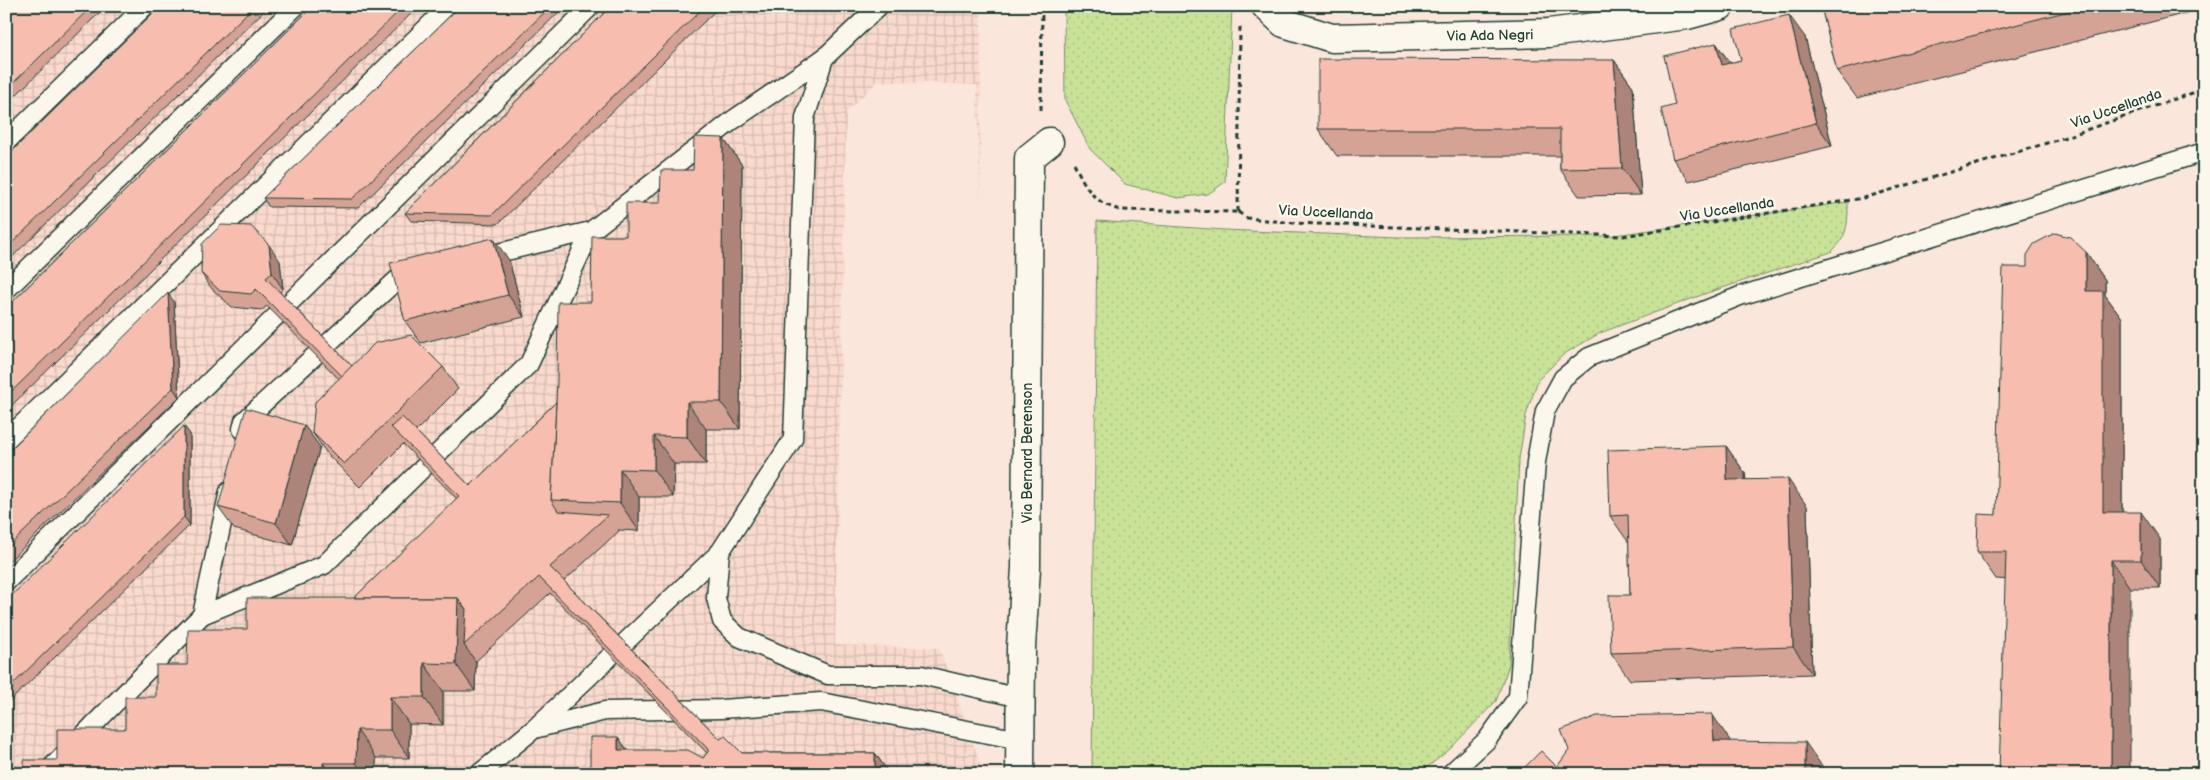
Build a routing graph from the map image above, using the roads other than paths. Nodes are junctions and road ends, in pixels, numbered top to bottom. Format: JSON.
{"nodes":[{"id":1,"x":145,"y":6,"type":"edge"},
{"id":2,"x":296,"y":6,"type":"edge"},
{"id":3,"x":449,"y":6,"type":"edge"},
{"id":4,"x":591,"y":6,"type":"edge"},
{"id":5,"x":879,"y":6,"type":"edge"},
{"id":6,"x":1266,"y":6,"type":"edge"},
{"id":7,"x":1720,"y":6,"type":"edge"},
{"id":8,"x":824,"y":58,"type":"junction"},
{"id":9,"x":6,"y":142,"type":"edge"},
{"id":10,"x":1049,"y":142,"type":"road end"},
{"id":11,"x":2204,"y":152,"type":"edge"},
{"id":12,"x":591,"y":231,"type":"junction"},
{"id":13,"x":467,"y":261,"type":"edge"},
{"id":14,"x":438,"y":268,"type":"edge"},
{"id":15,"x":6,"y":290,"type":"edge"},
{"id":16,"x":6,"y":440,"type":"edge"},
{"id":17,"x":237,"y":450,"type":"edge"},
{"id":18,"x":231,"y":479,"type":"edge"},
{"id":19,"x":720,"y":552,"type":"junction"},
{"id":20,"x":6,"y":582,"type":"edge"},
{"id":21,"x":202,"y":615,"type":"junction"},
{"id":22,"x":1020,"y":698,"type":"junction"},
{"id":23,"x":534,"y":729,"type":"junction"},
{"id":24,"x":1020,"y":740,"type":"junction"},
{"id":25,"x":46,"y":774,"type":"edge"},
{"id":26,"x":479,"y":774,"type":"edge"},
{"id":27,"x":1020,"y":774,"type":"edge"},
{"id":28,"x":1450,"y":774,"type":"edge"}],
"edges":[{"from":1,"to":9,"type":"lane"},
{"from":2,"to":15,"type":"lane"},
{"from":3,"to":16,"type":"lane"},
{"from":4,"to":20,"type":"lane"},
{"from":5,"to":8,"type":"lane"},
{"from":6,"to":7,"type":"street","name":"Via Ada Negri"},
{"from":8,"to":12,"type":"lane"},
{"from":8,"to":19,"type":"lane"},
{"from":10,"to":22,"type":"street","name":"Via Bernard Berenson"},
{"from":11,"to":28,"type":"lane"},
{"from":12,"to":13,"type":"lane"},
{"from":12,"to":21,"type":"lane"},
{"from":14,"to":17,"type":"lane"},
{"from":18,"to":21,"type":"lane"},
{"from":19,"to":22,"type":"lane"},
{"from":19,"to":23,"type":"lane"},
{"from":21,"to":25,"type":"lane"},
{"from":22,"to":24,"type":"street","name":"Via Bernard Berenson"},
{"from":23,"to":24,"type":"lane"},
{"from":23,"to":26,"type":"lane"},
{"from":24,"to":27,"type":"street","name":"Via Bernard Berenson"}]}
